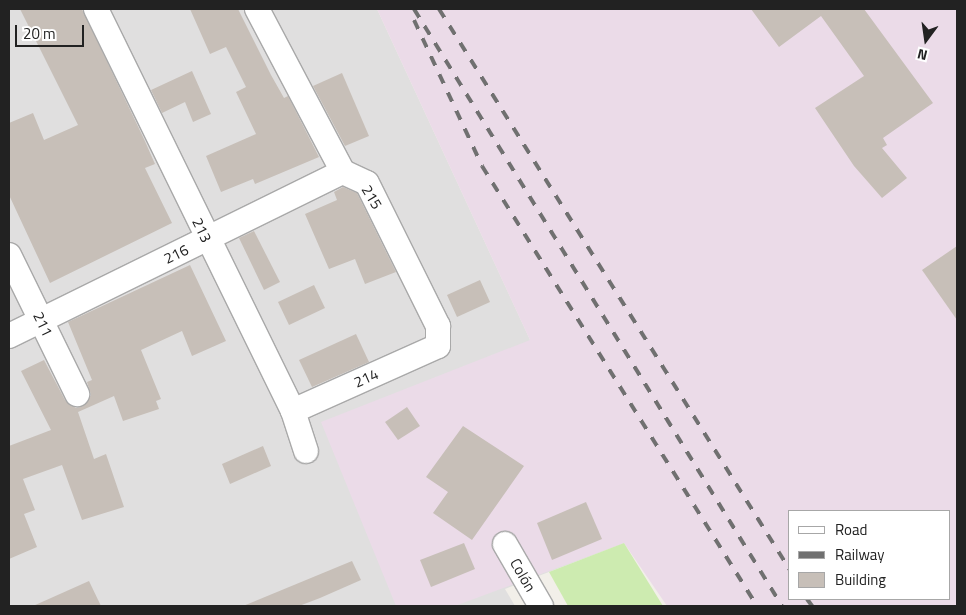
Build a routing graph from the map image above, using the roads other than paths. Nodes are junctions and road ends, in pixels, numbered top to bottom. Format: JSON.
{"nodes":[{"id":1,"x":96,"y":9,"type":"edge"},
{"id":2,"x":257,"y":9,"type":"edge"},
{"id":3,"x":343,"y":172,"type":"junction"},
{"id":4,"x":207,"y":239,"type":"junction"},
{"id":5,"x":9,"y":255,"type":"edge"},
{"id":6,"x":41,"y":320,"type":"junction"},
{"id":7,"x":9,"y":336,"type":"edge"},
{"id":8,"x":438,"y":346,"type":"joint"},
{"id":9,"x":77,"y":394,"type":"dead end"},
{"id":10,"x":293,"y":411,"type":"junction"},
{"id":11,"x":306,"y":451,"type":"dead end"},
{"id":12,"x":505,"y":544,"type":"dead end"},
{"id":13,"x":541,"y":606,"type":"edge"}],
"edges":[{"from":1,"to":4,"type":"street","name":"213"},
{"from":2,"to":3,"type":"street"},
{"from":3,"to":4,"type":"street","name":"216"},
{"from":3,"to":8,"type":"street","name":"215"},
{"from":4,"to":6,"type":"street","name":"216"},
{"from":4,"to":10,"type":"street","name":"213"},
{"from":5,"to":6,"type":"street","name":"211"},
{"from":6,"to":7,"type":"street","name":"216"},
{"from":6,"to":9,"type":"street","name":"211"},
{"from":8,"to":10,"type":"street","name":"214"},
{"from":10,"to":11,"type":"street","name":"213"},
{"from":12,"to":13,"type":"street","name":"Colón"}]}
